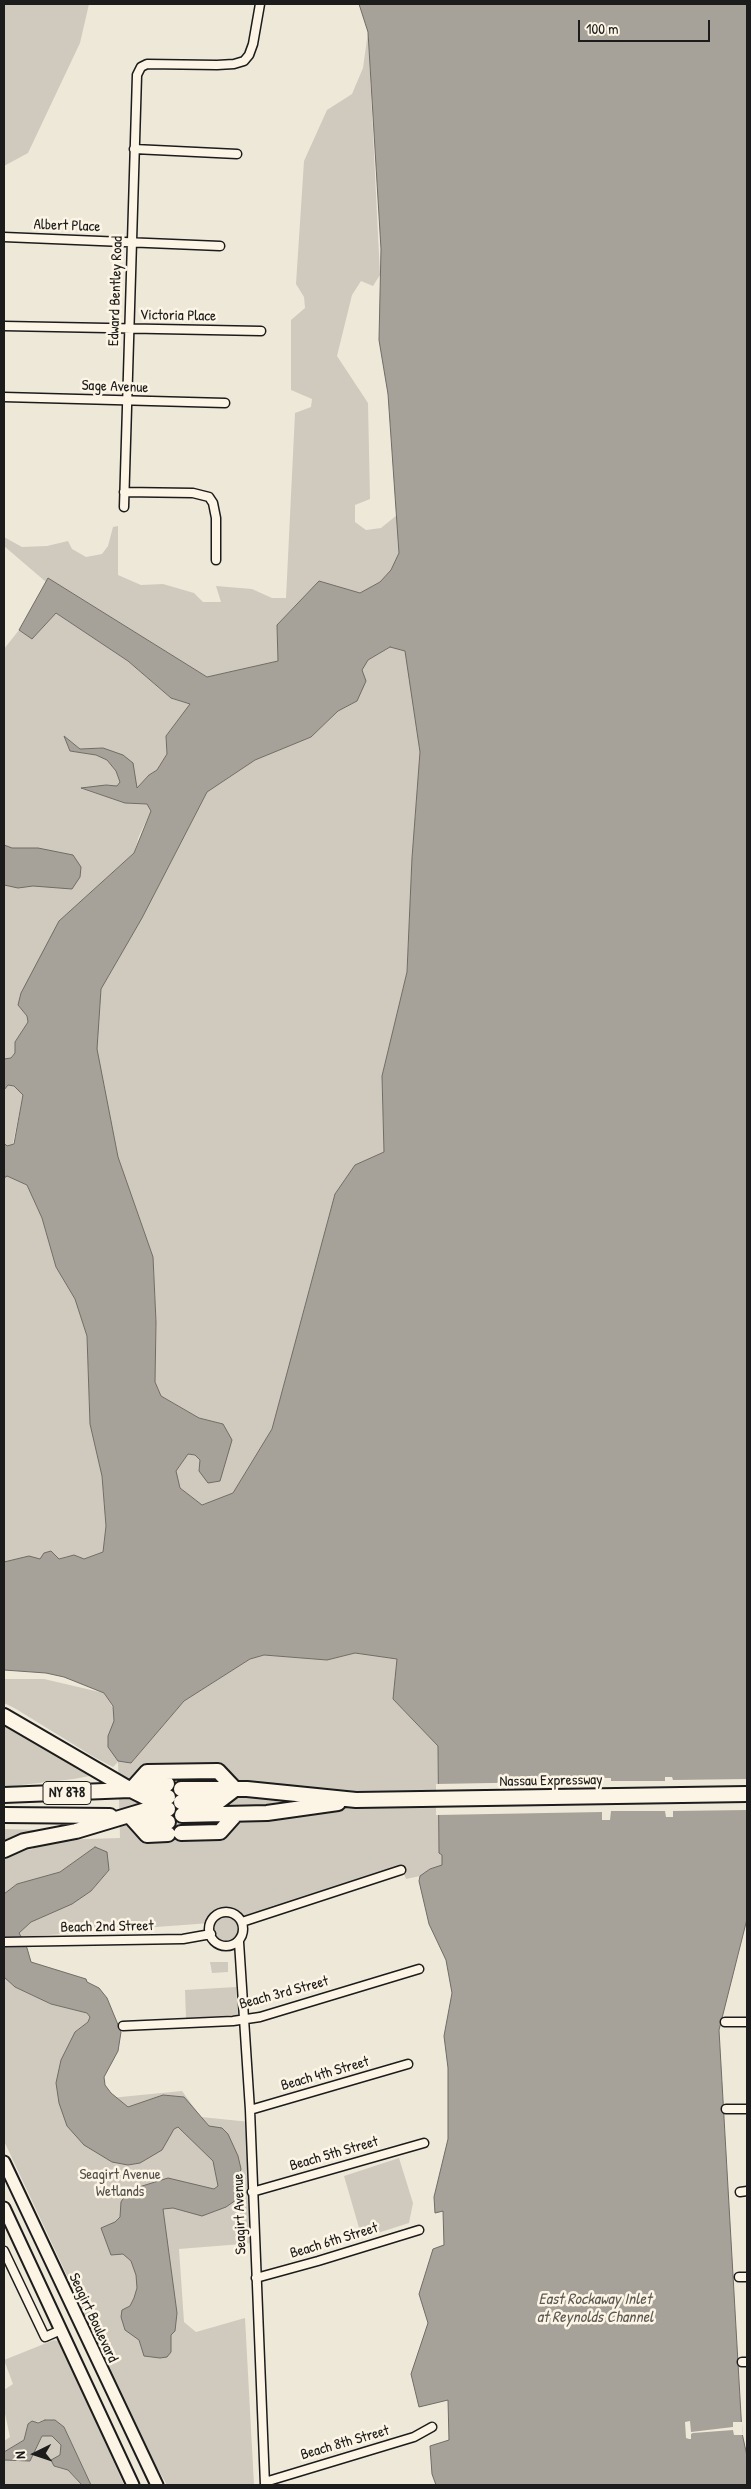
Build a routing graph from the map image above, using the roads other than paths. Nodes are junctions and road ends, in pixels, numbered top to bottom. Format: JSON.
{"nodes":[{"id":1,"x":260,"y":4,"type":"edge"},
{"id":2,"x":134,"y":149,"type":"junction"},
{"id":3,"x":237,"y":154,"type":"dead end"},
{"id":4,"x":4,"y":237,"type":"edge"},
{"id":5,"x":132,"y":242,"type":"junction"},
{"id":6,"x":220,"y":246,"type":"dead end"},
{"id":7,"x":4,"y":326,"type":"edge"},
{"id":8,"x":129,"y":329,"type":"junction"},
{"id":9,"x":261,"y":331,"type":"dead end"},
{"id":10,"x":4,"y":396,"type":"edge"},
{"id":11,"x":127,"y":401,"type":"junction"},
{"id":12,"x":225,"y":403,"type":"dead end"},
{"id":13,"x":124,"y":492,"type":"junction"},
{"id":14,"x":124,"y":507,"type":"dead end"},
{"id":15,"x":216,"y":560,"type":"dead end"},
{"id":16,"x":4,"y":1716,"type":"edge"},
{"id":17,"x":235,"y":1789,"type":"junction"},
{"id":18,"x":131,"y":1790,"type":"junction"},
{"id":19,"x":747,"y":1794,"type":"edge"},
{"id":20,"x":4,"y":1795,"type":"edge"},
{"id":21,"x":356,"y":1800,"type":"junction"},
{"id":22,"x":174,"y":1806,"type":"junction"},
{"id":23,"x":236,"y":1814,"type":"junction"},
{"id":24,"x":4,"y":1815,"type":"edge"},
{"id":25,"x":130,"y":1816,"type":"junction"},
{"id":26,"x":4,"y":1850,"type":"edge"},
{"id":27,"x":401,"y":1870,"type":"dead end"},
{"id":28,"x":242,"y":1922,"type":"junction"},
{"id":29,"x":210,"y":1934,"type":"junction"},
{"id":30,"x":4,"y":1942,"type":"edge"},
{"id":31,"x":239,"y":1942,"type":"junction"},
{"id":32,"x":419,"y":1969,"type":"dead end"},
{"id":33,"x":245,"y":2019,"type":"junction"},
{"id":34,"x":725,"y":2022,"type":"dead end"},
{"id":35,"x":747,"y":2022,"type":"edge"},
{"id":36,"x":123,"y":2026,"type":"dead end"},
{"id":37,"x":408,"y":2064,"type":"dead end"},
{"id":38,"x":747,"y":2109,"type":"edge"},
{"id":39,"x":250,"y":2110,"type":"junction"},
{"id":40,"x":726,"y":2110,"type":"dead end"},
{"id":41,"x":424,"y":2143,"type":"dead end"},
{"id":42,"x":4,"y":2162,"type":"edge"},
{"id":43,"x":252,"y":2192,"type":"junction"},
{"id":44,"x":4,"y":2208,"type":"edge"},
{"id":45,"x":418,"y":2230,"type":"dead end"},
{"id":46,"x":4,"y":2251,"type":"edge"},
{"id":47,"x":256,"y":2278,"type":"junction"},
{"id":48,"x":61,"y":2330,"type":"junction"},
{"id":49,"x":432,"y":2427,"type":"dead end"},
{"id":50,"x":265,"y":2484,"type":"edge"},
{"id":51,"x":133,"y":2485,"type":"edge"},
{"id":52,"x":157,"y":2485,"type":"edge"}],
"edges":[{"from":1,"to":2,"type":"street","name":"Edward Bentley Road"},
{"from":2,"to":3,"type":"street"},
{"from":2,"to":5,"type":"street","name":"Edward Bentley Road"},
{"from":4,"to":5,"type":"street","name":"Albert Place"},
{"from":5,"to":6,"type":"street","name":"Albert Place"},
{"from":5,"to":8,"type":"street","name":"Edward Bentley Road"},
{"from":7,"to":8,"type":"street","name":"Victoria Place"},
{"from":8,"to":9,"type":"street","name":"Victoria Place"},
{"from":8,"to":11,"type":"street","name":"Edward Bentley Road"},
{"from":10,"to":11,"type":"street","name":"Sage Avenue"},
{"from":11,"to":12,"type":"street","name":"Sage Avenue"},
{"from":11,"to":13,"type":"street","name":"Edward Bentley Road"},
{"from":13,"to":14,"type":"street","name":"Edward Bentley Road"},
{"from":13,"to":15,"type":"street"},
{"from":16,"to":18,"type":"highway"},
{"from":17,"to":18,"type":"highway"},
{"from":17,"to":21,"type":"highway","name":"Nassau Expressway"},
{"from":17,"to":22,"type":"highway","name":"Nassau Expressway"},
{"from":18,"to":20,"type":"highway","number":"NY 878"},
{"from":18,"to":22,"type":"highway"},
{"from":18,"to":22,"type":"highway"},
{"from":19,"to":21,"type":"highway","name":"Nassau Expressway"},
{"from":21,"to":23,"type":"highway","name":"Nassau Expressway"},
{"from":22,"to":23,"type":"highway","name":"Nassau Expressway"},
{"from":22,"to":23,"type":"highway"},
{"from":22,"to":25,"type":"highway","name":"Nassau Expressway"},
{"from":22,"to":25,"type":"highway"},
{"from":24,"to":25,"type":"highway","name":"Nassau Expressway","number":"NY 878"},
{"from":25,"to":26,"type":"highway"},
{"from":27,"to":28,"type":"street"},
{"from":28,"to":29,"type":"street"},
{"from":28,"to":31,"type":"street"},
{"from":29,"to":30,"type":"street","name":"Beach 2nd Street"},
{"from":29,"to":31,"type":"street"},
{"from":31,"to":33,"type":"street","name":"Seagirt Avenue"},
{"from":32,"to":33,"type":"street","name":"Beach 3rd Street"},
{"from":33,"to":36,"type":"street","name":"Beach 3rd Street"},
{"from":33,"to":39,"type":"street","name":"Seagirt Avenue"},
{"from":34,"to":35,"type":"street"},
{"from":37,"to":39,"type":"street","name":"Beach 4th Street"},
{"from":38,"to":40,"type":"street"},
{"from":39,"to":43,"type":"street","name":"Seagirt Avenue"},
{"from":41,"to":43,"type":"street","name":"Beach 5th Street"},
{"from":42,"to":52,"type":"main road","name":"Seagirt Boulevard"},
{"from":43,"to":47,"type":"street","name":"Seagirt Avenue"},
{"from":44,"to":48,"type":"main road"},
{"from":45,"to":47,"type":"street","name":"Beach 6th Street"},
{"from":46,"to":48,"type":"street"},
{"from":47,"to":50,"type":"street","name":"Seagirt Avenue"},
{"from":48,"to":51,"type":"main road"},
{"from":49,"to":50,"type":"street","name":"Beach 8th Street"}]}
